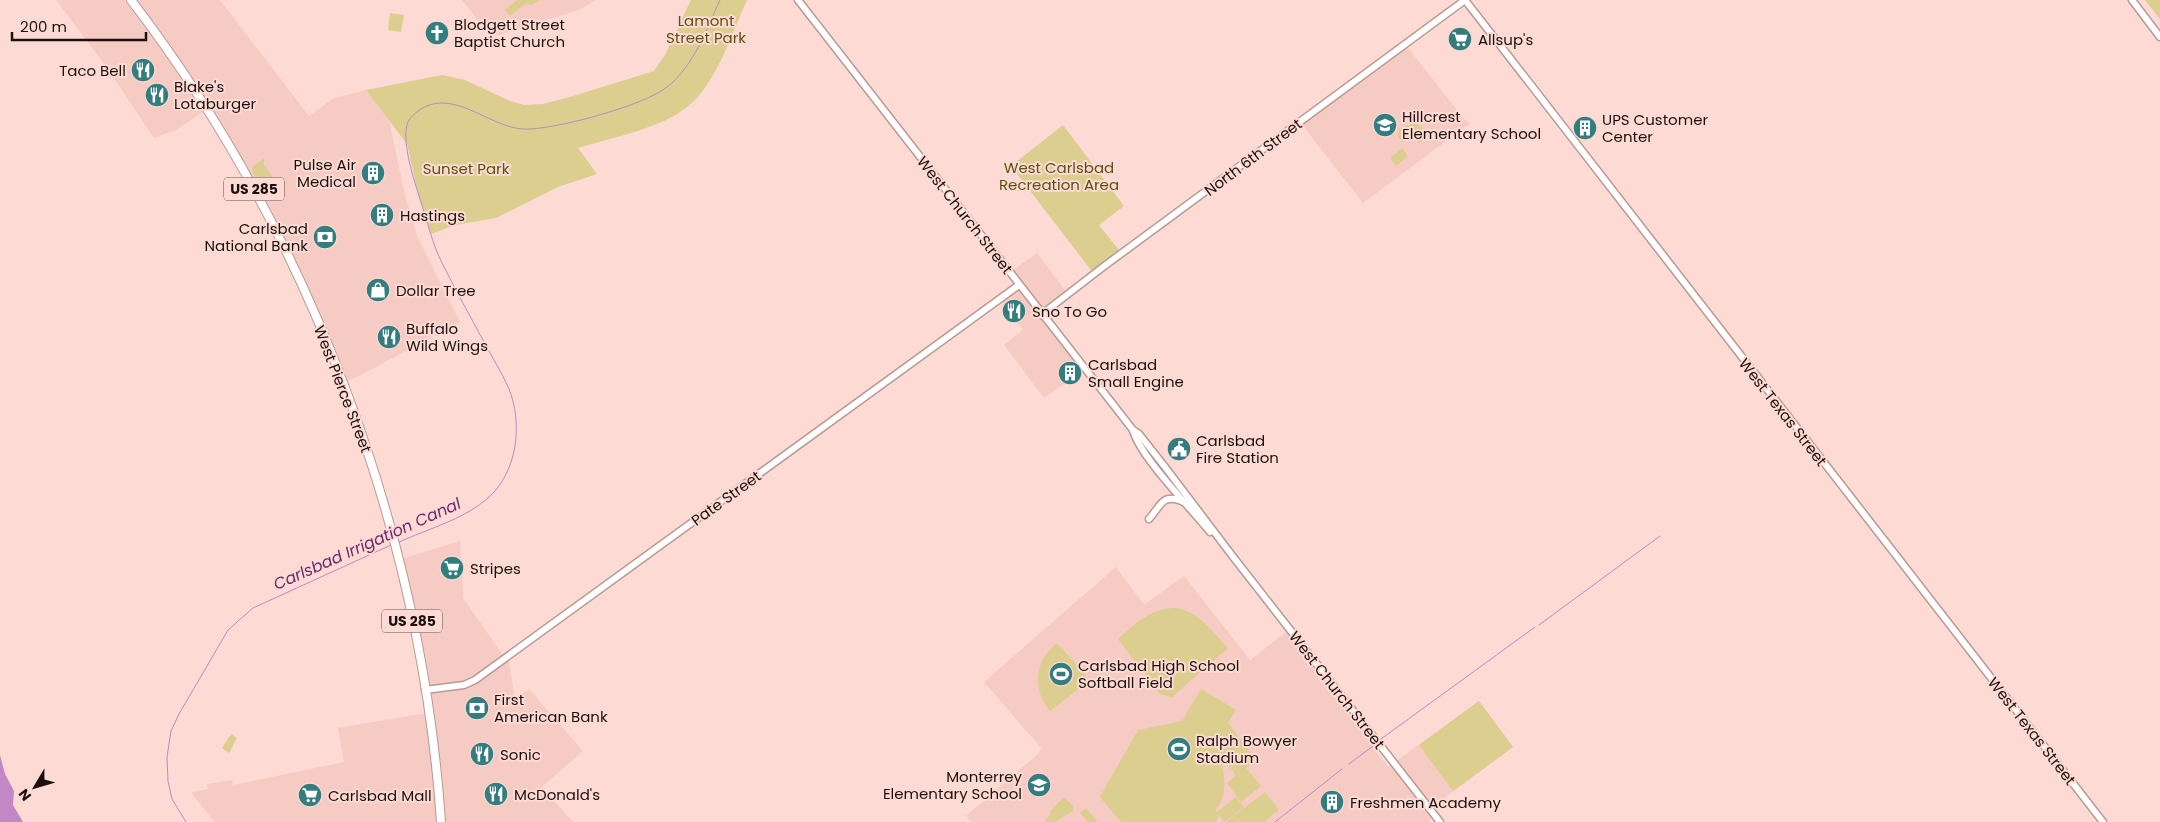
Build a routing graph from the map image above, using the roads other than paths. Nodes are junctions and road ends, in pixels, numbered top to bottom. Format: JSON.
{"nodes":[{"id":1,"x":131,"y":0,"type":"edge"},
{"id":2,"x":798,"y":0,"type":"edge"},
{"id":3,"x":1465,"y":0,"type":"edge"},
{"id":4,"x":2132,"y":0,"type":"edge"},
{"id":5,"x":2160,"y":37,"type":"edge"},
{"id":6,"x":1018,"y":285,"type":"junction"},
{"id":7,"x":1043,"y":316,"type":"junction"},
{"id":8,"x":1133,"y":430,"type":"junction"},
{"id":9,"x":1186,"y":503,"type":"junction"},
{"id":10,"x":1149,"y":520,"type":"dead end"},
{"id":11,"x":1234,"y":558,"type":"junction"},
{"id":12,"x":425,"y":690,"type":"junction"},
{"id":13,"x":441,"y":822,"type":"edge"},
{"id":14,"x":1440,"y":822,"type":"edge"},
{"id":15,"x":2103,"y":822,"type":"edge"}],
"edges":[{"from":1,"to":12,"type":"highway","name":"West Pierce Street","number":"US 285"},
{"from":2,"to":6,"type":"street","name":"West Church Street"},
{"from":3,"to":7,"type":"street","name":"North 6th Street"},
{"from":3,"to":15,"type":"street","name":"West Texas Street"},
{"from":4,"to":5,"type":"street"},
{"from":6,"to":7,"type":"street","name":"West Church Street"},
{"from":6,"to":12,"type":"street","name":"Pate Street"},
{"from":7,"to":8,"type":"street","name":"West Church Street"},
{"from":8,"to":9,"type":"street","name":"West Church Street"},
{"from":8,"to":11,"type":"street","name":"West Church Street"},
{"from":9,"to":10,"type":"street"},
{"from":9,"to":11,"type":"street","name":"West Church Street"},
{"from":11,"to":14,"type":"street","name":"West Church Street"},
{"from":12,"to":13,"type":"highway","name":"West Pierce Street","number":"US 285"}]}
